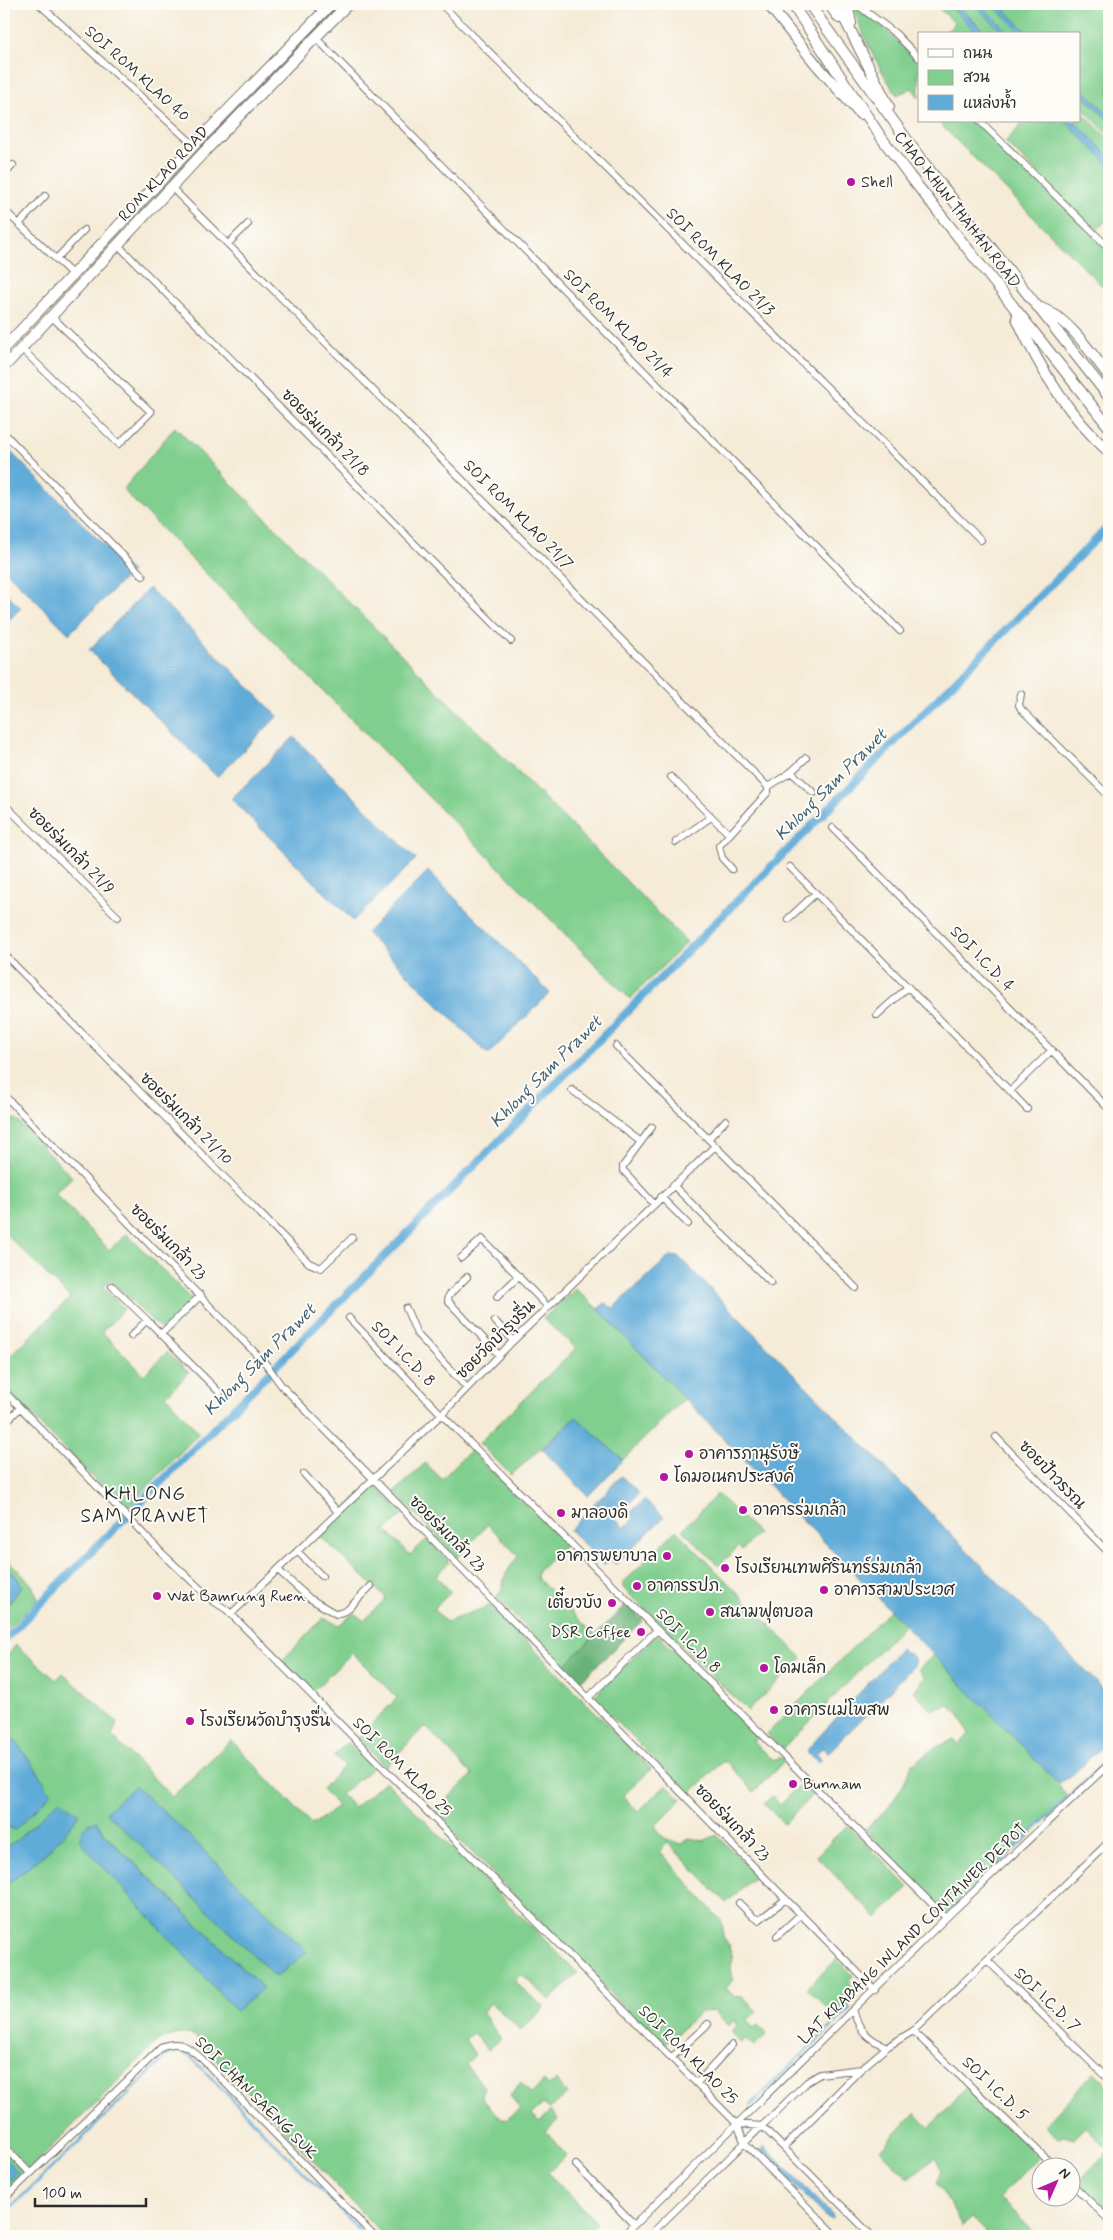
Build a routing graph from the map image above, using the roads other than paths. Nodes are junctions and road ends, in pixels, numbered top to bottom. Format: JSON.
{"nodes":[{"id":1,"x":39,"y":4,"type":"edge"},
{"id":2,"x":314,"y":4,"type":"edge"},
{"id":3,"x":331,"y":4,"type":"edge"},
{"id":4,"x":348,"y":4,"type":"edge"},
{"id":5,"x":441,"y":4,"type":"edge"},
{"id":6,"x":768,"y":4,"type":"edge"},
{"id":7,"x":792,"y":4,"type":"edge"},
{"id":8,"x":809,"y":4,"type":"edge"},
{"id":9,"x":829,"y":4,"type":"edge"},
{"id":10,"x":837,"y":4,"type":"edge"},
{"id":11,"x":847,"y":4,"type":"edge"},
{"id":12,"x":856,"y":4,"type":"edge"},
{"id":13,"x":323,"y":12,"type":"junction"},
{"id":14,"x":855,"y":36,"type":"junction"},
{"id":15,"x":316,"y":38,"type":"junction"},
{"id":16,"x":918,"y":57,"type":"edge"},
{"id":17,"x":981,"y":122,"type":"edge"},
{"id":18,"x":899,"y":128,"type":"junction"},
{"id":19,"x":881,"y":137,"type":"junction"},
{"id":20,"x":194,"y":145,"type":"junction"},
{"id":21,"x":12,"y":165,"type":"dead end"},
{"id":22,"x":4,"y":175,"type":"edge"},
{"id":23,"x":171,"y":187,"type":"junction"},
{"id":24,"x":45,"y":196,"type":"dead end"},
{"id":25,"x":4,"y":210,"type":"edge"},
{"id":26,"x":19,"y":224,"type":"junction"},
{"id":27,"x":248,"y":224,"type":"dead end"},
{"id":28,"x":84,"y":230,"type":"dead end"},
{"id":29,"x":228,"y":244,"type":"junction"},
{"id":30,"x":118,"y":245,"type":"junction"},
{"id":31,"x":1109,"y":248,"type":"edge"},
{"id":32,"x":56,"y":259,"type":"junction"},
{"id":33,"x":72,"y":274,"type":"junction"},
{"id":34,"x":1011,"y":304,"type":"junction"},
{"id":35,"x":1037,"y":306,"type":"junction"},
{"id":36,"x":51,"y":316,"type":"junction"},
{"id":37,"x":4,"y":348,"type":"edge"},
{"id":38,"x":21,"y":348,"type":"junction"},
{"id":39,"x":4,"y":368,"type":"edge"},
{"id":40,"x":1109,"y":376,"type":"edge"},
{"id":41,"x":1109,"y":397,"type":"edge"},
{"id":42,"x":1109,"y":427,"type":"edge"},
{"id":43,"x":4,"y":433,"type":"edge"},
{"id":44,"x":1109,"y":452,"type":"edge"},
{"id":45,"x":981,"y":540,"type":"dead end"},
{"id":46,"x":143,"y":576,"type":"dead end"},
{"id":47,"x":900,"y":631,"type":"dead end"},
{"id":48,"x":512,"y":641,"type":"dead end"},
{"id":49,"x":1021,"y":694,"type":"dead end"},
{"id":50,"x":806,"y":758,"type":"dead end"},
{"id":51,"x":791,"y":772,"type":"junction"},
{"id":52,"x":671,"y":776,"type":"dead end"},
{"id":53,"x":768,"y":786,"type":"junction"},
{"id":54,"x":814,"y":793,"type":"dead end"},
{"id":55,"x":1109,"y":796,"type":"edge"},
{"id":56,"x":4,"y":804,"type":"edge"},
{"id":57,"x":712,"y":817,"type":"junction"},
{"id":58,"x":834,"y":828,"type":"dead end"},
{"id":59,"x":728,"y":833,"type":"junction"},
{"id":60,"x":676,"y":842,"type":"dead end"},
{"id":61,"x":790,"y":867,"type":"dead end"},
{"id":62,"x":732,"y":869,"type":"dead end"},
{"id":63,"x":816,"y":893,"type":"junction"},
{"id":64,"x":118,"y":917,"type":"dead end"},
{"id":65,"x":788,"y":919,"type":"dead end"},
{"id":66,"x":4,"y":954,"type":"edge"},
{"id":67,"x":908,"y":987,"type":"junction"},
{"id":68,"x":877,"y":1015,"type":"dead end"},
{"id":69,"x":616,"y":1046,"type":"dead end"},
{"id":70,"x":1052,"y":1050,"type":"junction"},
{"id":71,"x":572,"y":1090,"type":"dead end"},
{"id":72,"x":1010,"y":1090,"type":"junction"},
{"id":73,"x":4,"y":1095,"type":"edge"},
{"id":74,"x":1027,"y":1109,"type":"dead end"},
{"id":75,"x":1109,"y":1109,"type":"edge"},
{"id":76,"x":726,"y":1120,"type":"dead end"},
{"id":77,"x":652,"y":1127,"type":"dead end"},
{"id":78,"x":708,"y":1139,"type":"junction"},
{"id":79,"x":640,"y":1142,"type":"junction"},
{"id":80,"x":715,"y":1146,"type":"junction"},
{"id":81,"x":673,"y":1186,"type":"junction"},
{"id":82,"x":661,"y":1197,"type":"junction"},
{"id":83,"x":654,"y":1204,"type":"junction"},
{"id":84,"x":688,"y":1224,"type":"dead end"},
{"id":85,"x":352,"y":1238,"type":"dead end"},
{"id":86,"x":460,"y":1258,"type":"dead end"},
{"id":87,"x":519,"y":1276,"type":"junction"},
{"id":88,"x":467,"y":1277,"type":"dead end"},
{"id":89,"x":771,"y":1283,"type":"dead end"},
{"id":90,"x":112,"y":1286,"type":"dead end"},
{"id":91,"x":856,"y":1288,"type":"dead end"},
{"id":92,"x":201,"y":1295,"type":"junction"},
{"id":93,"x":497,"y":1297,"type":"dead end"},
{"id":94,"x":548,"y":1307,"type":"junction"},
{"id":95,"x":406,"y":1308,"type":"dead end"},
{"id":96,"x":349,"y":1318,"type":"dead end"},
{"id":97,"x":146,"y":1320,"type":"junction"},
{"id":98,"x":495,"y":1321,"type":"dead end"},
{"id":99,"x":161,"y":1334,"type":"junction"},
{"id":100,"x":131,"y":1336,"type":"dead end"},
{"id":101,"x":513,"y":1341,"type":"junction"},
{"id":102,"x":499,"y":1354,"type":"junction"},
{"id":103,"x":466,"y":1388,"type":"junction"},
{"id":104,"x":4,"y":1391,"type":"edge"},
{"id":105,"x":220,"y":1393,"type":"dead end"},
{"id":106,"x":20,"y":1408,"type":"junction"},
{"id":107,"x":441,"y":1414,"type":"junction"},
{"id":108,"x":4,"y":1424,"type":"edge"},
{"id":109,"x":996,"y":1437,"type":"dead end"},
{"id":110,"x":304,"y":1474,"type":"dead end"},
{"id":111,"x":373,"y":1479,"type":"junction"},
{"id":112,"x":338,"y":1512,"type":"junction"},
{"id":113,"x":297,"y":1551,"type":"junction"},
{"id":114,"x":1109,"y":1553,"type":"edge"},
{"id":115,"x":278,"y":1570,"type":"junction"},
{"id":116,"x":322,"y":1576,"type":"dead end"},
{"id":117,"x":371,"y":1586,"type":"dead end"},
{"id":118,"x":231,"y":1614,"type":"junction"},
{"id":119,"x":657,"y":1630,"type":"junction"},
{"id":120,"x":588,"y":1697,"type":"junction"},
{"id":121,"x":1109,"y":1764,"type":"edge"},
{"id":122,"x":1109,"y":1842,"type":"edge"},
{"id":123,"x":786,"y":1899,"type":"junction"},
{"id":124,"x":739,"y":1903,"type":"dead end"},
{"id":125,"x":801,"y":1914,"type":"junction"},
{"id":126,"x":944,"y":1916,"type":"junction"},
{"id":127,"x":777,"y":1936,"type":"dead end"},
{"id":128,"x":987,"y":1960,"type":"junction"},
{"id":129,"x":873,"y":1987,"type":"junction"},
{"id":130,"x":854,"y":2010,"type":"junction"},
{"id":131,"x":708,"y":2024,"type":"dead end"},
{"id":132,"x":914,"y":2031,"type":"junction"},
{"id":133,"x":732,"y":2045,"type":"dead end"},
{"id":134,"x":888,"y":2047,"type":"junction"},
{"id":135,"x":671,"y":2058,"type":"junction"},
{"id":136,"x":861,"y":2069,"type":"junction"},
{"id":137,"x":1109,"y":2080,"type":"edge"},
{"id":138,"x":697,"y":2083,"type":"junction"},
{"id":139,"x":736,"y":2124,"type":"junction"},
{"id":140,"x":762,"y":2126,"type":"junction"},
{"id":141,"x":745,"y":2144,"type":"junction"},
{"id":142,"x":4,"y":2146,"type":"edge"},
{"id":143,"x":784,"y":2147,"type":"junction"},
{"id":144,"x":1046,"y":2158,"type":"edge"},
{"id":145,"x":576,"y":2165,"type":"dead end"},
{"id":146,"x":30,"y":2173,"type":"junction"},
{"id":147,"x":1080,"y":2192,"type":"edge"},
{"id":148,"x":4,"y":2199,"type":"edge"},
{"id":149,"x":1109,"y":2220,"type":"edge"},
{"id":150,"x":634,"y":2225,"type":"junction"},
{"id":151,"x":374,"y":2236,"type":"edge"},
{"id":152,"x":623,"y":2236,"type":"edge"},
{"id":153,"x":649,"y":2236,"type":"edge"},
{"id":154,"x":836,"y":2236,"type":"edge"},
{"id":155,"x":872,"y":2236,"type":"edge"}],
"edges":[{"from":1,"to":20,"type":"street","name":"SOI ROM KLAO 40"},
{"from":2,"to":13,"type":"street"},
{"from":3,"to":13,"type":"main road","name":"ROM KLAO ROAD"},
{"from":4,"to":15,"type":"main road","name":"ROM KLAO ROAD"},
{"from":5,"to":45,"type":"street","name":"SOI ROM KLAO 21/3"},
{"from":6,"to":19,"type":"main road"},
{"from":7,"to":19,"type":"main road","name":"CHAO KHUN THAHAN ROAD"},
{"from":8,"to":18,"type":"main road","name":"CHAO KHUN THAHAN ROAD"},
{"from":9,"to":14,"type":"main road"},
{"from":10,"to":14,"type":"main road"},
{"from":11,"to":14,"type":"main road"},
{"from":12,"to":16,"type":"street"},
{"from":13,"to":20,"type":"main road","name":"ROM KLAO ROAD"},
{"from":14,"to":18,"type":"main road"},
{"from":15,"to":23,"type":"main road","name":"ROM KLAO ROAD"},
{"from":15,"to":47,"type":"street","name":"SOI ROM KLAO 21/4"},
{"from":17,"to":31,"type":"street"},
{"from":18,"to":35,"type":"main road","name":"CHAO KHUN THAHAN ROAD"},
{"from":19,"to":34,"type":"main road","name":"CHAO KHUN THAHAN ROAD"},
{"from":20,"to":33,"type":"main road","name":"ROM KLAO ROAD"},
{"from":21,"to":22,"type":"street"},
{"from":23,"to":29,"type":"street","name":"SOI ROM KLAO 21/7"},
{"from":23,"to":30,"type":"main road","name":"ROM KLAO ROAD"},
{"from":24,"to":26,"type":"street"},
{"from":25,"to":26,"type":"street"},
{"from":26,"to":32,"type":"street"},
{"from":27,"to":29,"type":"street"},
{"from":28,"to":32,"type":"street"},
{"from":29,"to":53,"type":"street","name":"SOI ROM KLAO 21/7"},
{"from":30,"to":36,"type":"main road","name":"ROM KLAO ROAD"},
{"from":30,"to":48,"type":"street","name":"ซอยร่มเกล้า 21/8"},
{"from":32,"to":33,"type":"street"},
{"from":33,"to":37,"type":"main road","name":"ROM KLAO ROAD"},
{"from":34,"to":42,"type":"main road","name":"CHAO KHUN THAHAN ROAD"},
{"from":34,"to":44,"type":"main road"},
{"from":35,"to":40,"type":"main road"},
{"from":35,"to":41,"type":"main road","name":"CHAO KHUN THAHAN ROAD"},
{"from":36,"to":38,"type":"main road","name":"ROM KLAO ROAD"},
{"from":36,"to":38,"type":"street"},
{"from":38,"to":39,"type":"main road","name":"ROM KLAO ROAD"},
{"from":43,"to":46,"type":"street"},
{"from":49,"to":55,"type":"street"},
{"from":50,"to":51,"type":"street"},
{"from":51,"to":53,"type":"street"},
{"from":51,"to":54,"type":"street"},
{"from":52,"to":57,"type":"street"},
{"from":53,"to":59,"type":"street"},
{"from":56,"to":64,"type":"street","name":"ซอยร่มเกล้า 21/9"},
{"from":57,"to":59,"type":"street"},
{"from":57,"to":60,"type":"street"},
{"from":58,"to":70,"type":"street","name":"SOI I.C.D. 4"},
{"from":59,"to":62,"type":"street"},
{"from":61,"to":63,"type":"street"},
{"from":63,"to":65,"type":"street"},
{"from":63,"to":67,"type":"street"},
{"from":66,"to":85,"type":"street","name":"ซอยร่มเกล้า 21/10"},
{"from":67,"to":68,"type":"street"},
{"from":67,"to":72,"type":"street"},
{"from":69,"to":78,"type":"street"},
{"from":70,"to":72,"type":"street"},
{"from":70,"to":75,"type":"street","name":"SOI I.C.D. 4"},
{"from":71,"to":79,"type":"street"},
{"from":72,"to":74,"type":"street"},
{"from":73,"to":92,"type":"street","name":"ซอยร่มเกล้า 23"},
{"from":76,"to":78,"type":"street"},
{"from":77,"to":79,"type":"street"},
{"from":78,"to":80,"type":"street"},
{"from":79,"to":83,"type":"street"},
{"from":80,"to":81,"type":"street","name":"ซอยวัดบำรุงรื่น"},
{"from":80,"to":91,"type":"street"},
{"from":81,"to":82,"type":"street","name":"ซอยวัดบำรุงรื่น"},
{"from":81,"to":89,"type":"street"},
{"from":82,"to":83,"type":"street","name":"ซอยวัดบำรุงรื่น"},
{"from":82,"to":84,"type":"street"},
{"from":83,"to":94,"type":"street","name":"ซอยวัดบำรุงรื่น"},
{"from":86,"to":87,"type":"street"},
{"from":87,"to":93,"type":"street"},
{"from":87,"to":94,"type":"street"},
{"from":88,"to":102,"type":"street"},
{"from":90,"to":97,"type":"street"},
{"from":92,"to":99,"type":"street"},
{"from":92,"to":111,"type":"street","name":"ซอยร่มเกล้า 23"},
{"from":94,"to":101,"type":"street","name":"ซอยวัดบำรุงรื่น"},
{"from":95,"to":103,"type":"street"},
{"from":96,"to":107,"type":"street","name":"SOI I.C.D. 8"},
{"from":97,"to":99,"type":"street"},
{"from":97,"to":100,"type":"street"},
{"from":98,"to":101,"type":"street"},
{"from":99,"to":105,"type":"street"},
{"from":101,"to":102,"type":"street","name":"ซอยวัดบำรุงรื่น"},
{"from":102,"to":103,"type":"street","name":"ซอยวัดบำรุงรื่น"},
{"from":103,"to":107,"type":"street","name":"ซอยวัดบำรุงรื่น"},
{"from":104,"to":106,"type":"street","name":"SOI ROM KLAO 25"},
{"from":106,"to":108,"type":"street"},
{"from":106,"to":118,"type":"street","name":"SOI ROM KLAO 25"},
{"from":107,"to":111,"type":"street","name":"ซอยวัดบำรุงรื่น"},
{"from":107,"to":119,"type":"street","name":"SOI I.C.D. 8"},
{"from":109,"to":114,"type":"street","name":"ซอยป้าวรรณ"},
{"from":110,"to":112,"type":"street"},
{"from":111,"to":112,"type":"street","name":"ซอยวัดบำรุงรื่น"},
{"from":111,"to":120,"type":"street","name":"ซอยร่มเกล้า 23"},
{"from":112,"to":113,"type":"street","name":"ซอยวัดบำรุงรื่น"},
{"from":113,"to":115,"type":"street","name":"ซอยวัดบำรุงรื่น"},
{"from":113,"to":116,"type":"street"},
{"from":115,"to":117,"type":"street"},
{"from":115,"to":118,"type":"street","name":"ซอยวัดบำรุงรื่น"},
{"from":118,"to":135,"type":"street","name":"SOI ROM KLAO 25"},
{"from":119,"to":120,"type":"street"},
{"from":119,"to":126,"type":"street","name":"SOI I.C.D. 8"},
{"from":120,"to":123,"type":"street","name":"ซอยร่มเกล้า 23"},
{"from":121,"to":126,"type":"street","name":"LAT KRABANG INLAND CONTAINER DEPOT"},
{"from":122,"to":128,"type":"street"},
{"from":123,"to":124,"type":"street"},
{"from":123,"to":125,"type":"street","name":"ซอยร่มเกล้า 23"},
{"from":125,"to":127,"type":"street"},
{"from":125,"to":129,"type":"street","name":"ซอยร่มเกล้า 23"},
{"from":126,"to":129,"type":"street","name":"LAT KRABANG INLAND CONTAINER DEPOT"},
{"from":128,"to":132,"type":"street"},
{"from":128,"to":137,"type":"street","name":"SOI I.C.D. 7"},
{"from":129,"to":130,"type":"street","name":"LAT KRABANG INLAND CONTAINER DEPOT"},
{"from":130,"to":134,"type":"street"},
{"from":130,"to":139,"type":"street","name":"LAT KRABANG INLAND CONTAINER DEPOT"},
{"from":131,"to":135,"type":"street"},
{"from":132,"to":134,"type":"street"},
{"from":132,"to":144,"type":"street","name":"SOI I.C.D. 5"},
{"from":133,"to":138,"type":"street"},
{"from":134,"to":136,"type":"street"},
{"from":135,"to":138,"type":"street","name":"SOI ROM KLAO 25"},
{"from":136,"to":140,"type":"street"},
{"from":136,"to":143,"type":"street"},
{"from":138,"to":139,"type":"street","name":"SOI ROM KLAO 25"},
{"from":139,"to":140,"type":"street"},
{"from":139,"to":141,"type":"street"},
{"from":139,"to":150,"type":"street","name":"LAT KRABANG INLAND CONTAINER DEPOT"},
{"from":140,"to":141,"type":"street"},
{"from":140,"to":143,"type":"street"},
{"from":141,"to":153,"type":"street"},
{"from":141,"to":154,"type":"street"},
{"from":142,"to":146,"type":"street"},
{"from":143,"to":155,"type":"street"},
{"from":145,"to":150,"type":"street"},
{"from":146,"to":148,"type":"street","name":"SOI CHAN SAENG SUK"},
{"from":146,"to":151,"type":"street","name":"SOI CHAN SAENG SUK"},
{"from":147,"to":149,"type":"street"},
{"from":150,"to":152,"type":"street","name":"LAT KRABANG INLAND CONTAINER DEPOT"}]}
